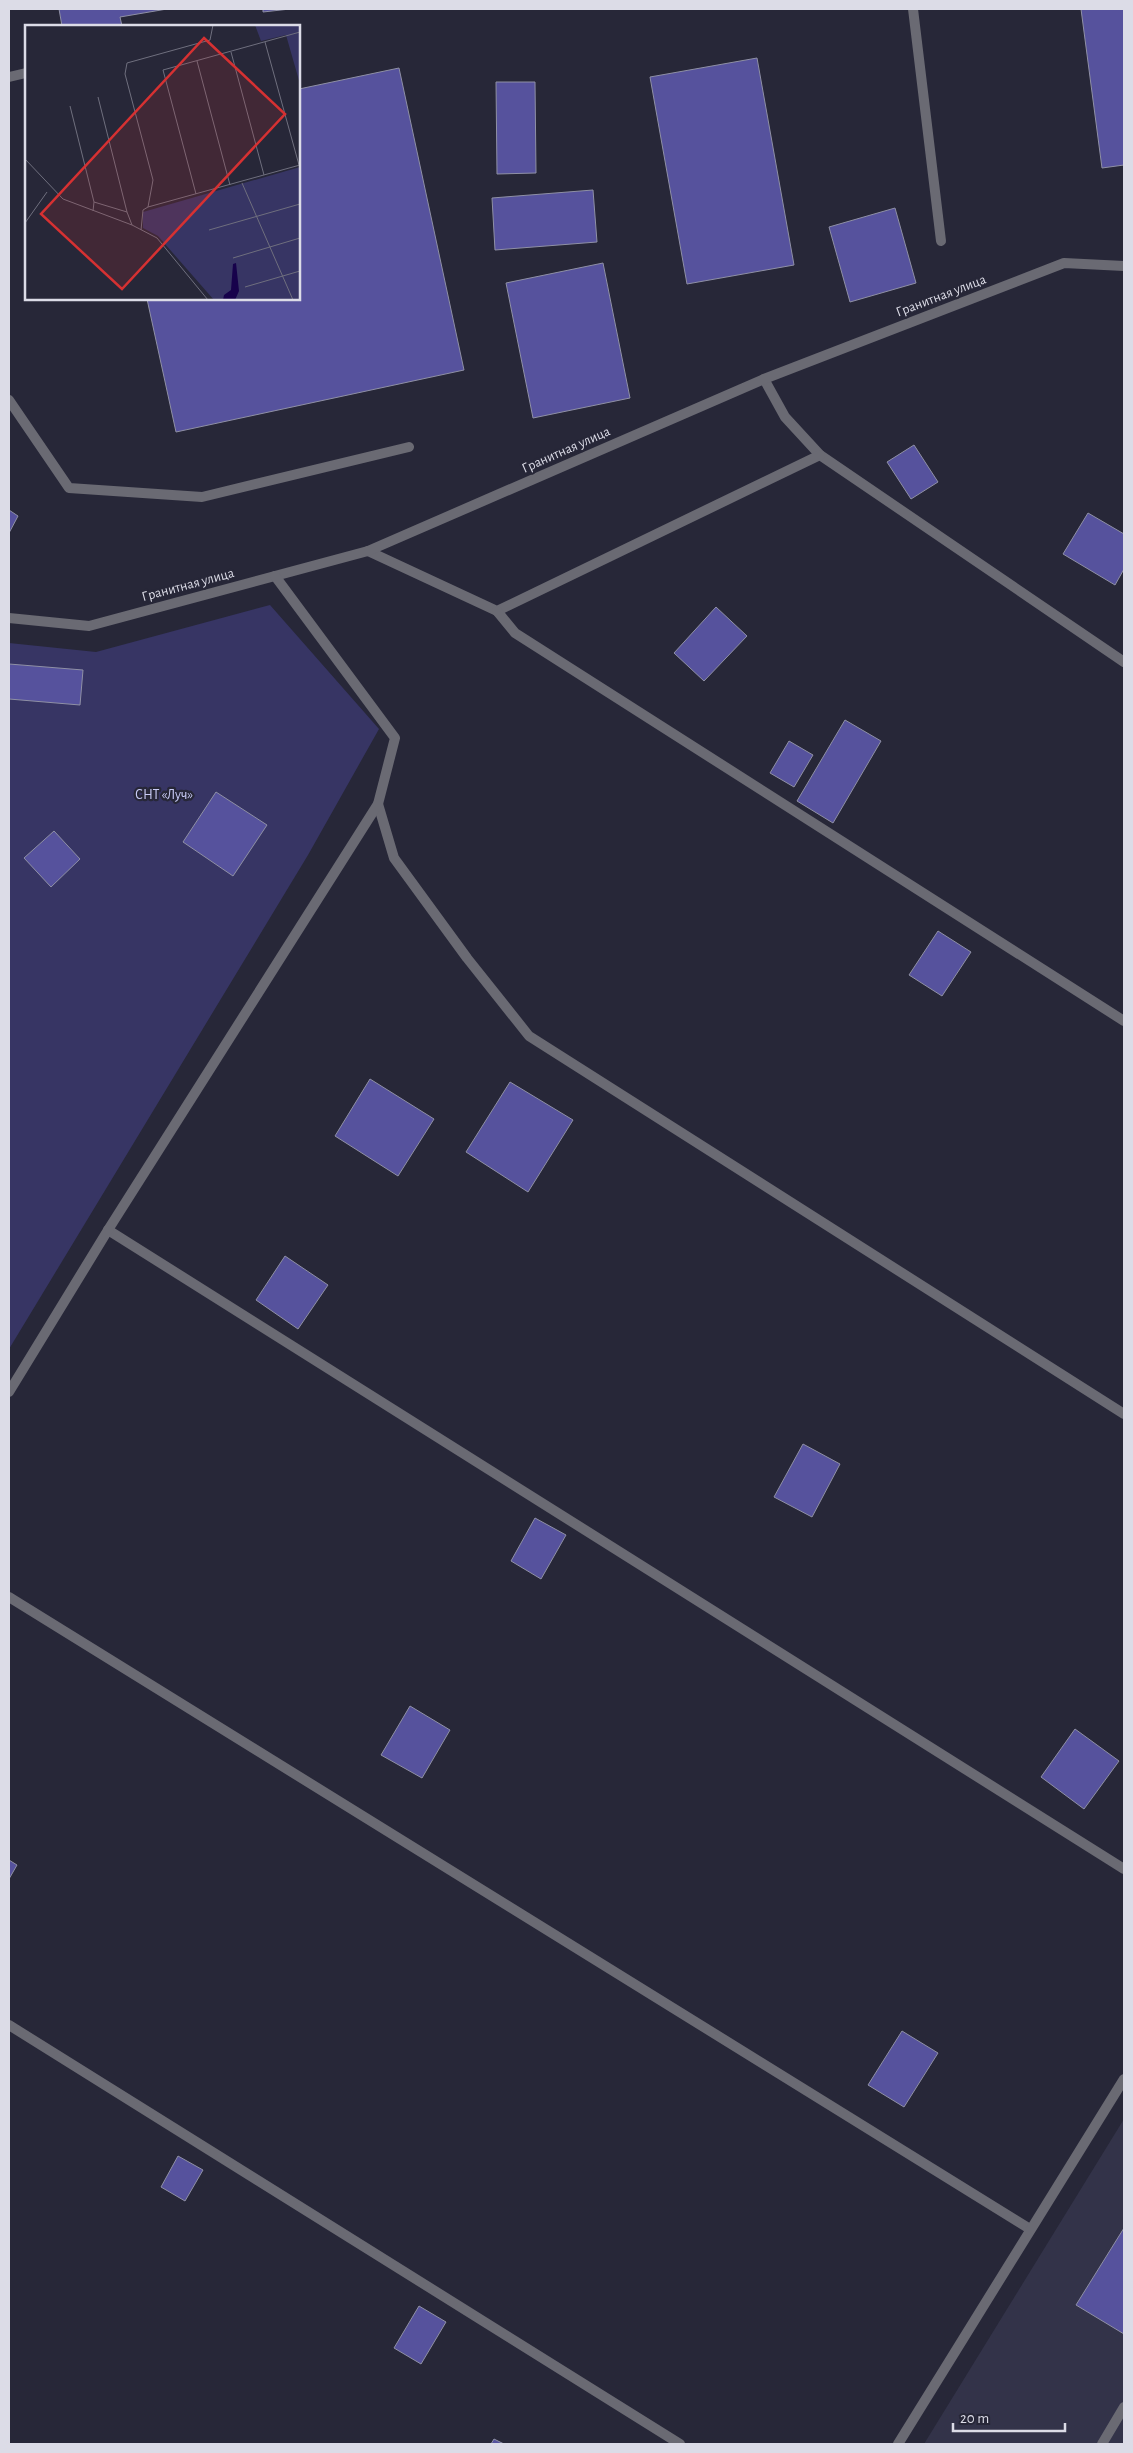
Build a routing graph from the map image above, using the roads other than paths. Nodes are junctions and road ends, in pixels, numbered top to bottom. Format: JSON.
{"nodes":[{"id":1,"x":913,"y":9,"type":"edge"},
{"id":2,"x":25,"y":73,"type":"edge"},
{"id":3,"x":9,"y":77,"type":"edge"},
{"id":4,"x":941,"y":241,"type":"dead end"},
{"id":5,"x":1124,"y":266,"type":"edge"},
{"id":6,"x":764,"y":379,"type":"junction"},
{"id":7,"x":9,"y":400,"type":"edge"},
{"id":8,"x":410,"y":447,"type":"dead end"},
{"id":9,"x":820,"y":455,"type":"junction"},
{"id":10,"x":368,"y":551,"type":"junction"},
{"id":11,"x":275,"y":576,"type":"junction"},
{"id":12,"x":497,"y":611,"type":"junction"},
{"id":13,"x":9,"y":618,"type":"edge"},
{"id":14,"x":1124,"y":662,"type":"edge"},
{"id":15,"x":378,"y":804,"type":"junction"},
{"id":16,"x":1124,"y":1021,"type":"edge"},
{"id":17,"x":108,"y":1230,"type":"junction"},
{"id":18,"x":9,"y":1392,"type":"edge"},
{"id":19,"x":1124,"y":1414,"type":"edge"},
{"id":20,"x":9,"y":1597,"type":"edge"},
{"id":21,"x":1124,"y":1869,"type":"edge"},
{"id":22,"x":9,"y":2025,"type":"edge"},
{"id":23,"x":1124,"y":2079,"type":"edge"},
{"id":24,"x":1030,"y":2229,"type":"junction"},
{"id":25,"x":1124,"y":2407,"type":"edge"},
{"id":26,"x":680,"y":2444,"type":"edge"},
{"id":27,"x":898,"y":2444,"type":"edge"},
{"id":28,"x":1102,"y":2444,"type":"edge"}],
"edges":[{"from":1,"to":4,"type":"street"},
{"from":2,"to":3,"type":"street"},
{"from":5,"to":6,"type":"street","name":"Гранитная улица"},
{"from":6,"to":9,"type":"street"},
{"from":6,"to":10,"type":"street","name":"Гранитная улица"},
{"from":7,"to":8,"type":"street"},
{"from":9,"to":12,"type":"street"},
{"from":9,"to":14,"type":"street"},
{"from":10,"to":11,"type":"street","name":"Гранитная улица"},
{"from":10,"to":12,"type":"street"},
{"from":11,"to":13,"type":"street","name":"Гранитная улица"},
{"from":11,"to":15,"type":"street"},
{"from":12,"to":16,"type":"street"},
{"from":15,"to":17,"type":"street"},
{"from":15,"to":19,"type":"street"},
{"from":17,"to":18,"type":"street"},
{"from":17,"to":21,"type":"street"},
{"from":20,"to":24,"type":"street"},
{"from":22,"to":26,"type":"street"},
{"from":23,"to":24,"type":"street"},
{"from":24,"to":27,"type":"street"},
{"from":25,"to":28,"type":"street"}]}
